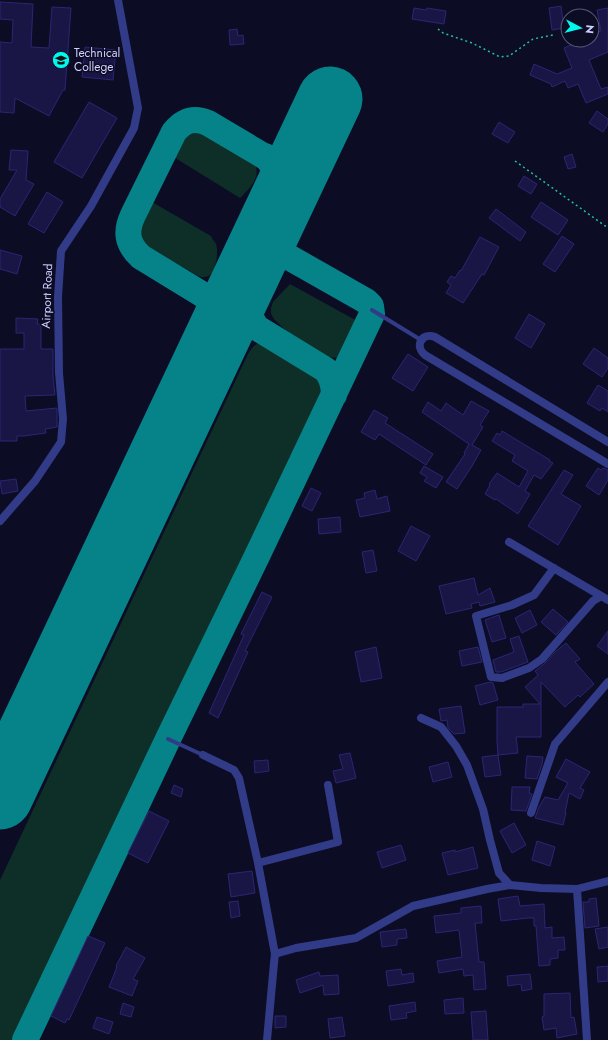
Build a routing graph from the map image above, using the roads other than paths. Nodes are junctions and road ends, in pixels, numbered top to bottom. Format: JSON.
{"nodes":[{"id":1,"x":118,"y":0,"type":"edge"},
{"id":2,"x":372,"y":310,"type":"dead end"},
{"id":3,"x":421,"y":340,"type":"junction"},
{"id":4,"x":608,"y":442,"type":"edge"},
{"id":5,"x":608,"y":464,"type":"edge"},
{"id":6,"x":0,"y":521,"type":"edge"},
{"id":7,"x":509,"y":542,"type":"dead end"},
{"id":8,"x":554,"y":568,"type":"junction"},
{"id":9,"x":604,"y":598,"type":"edge"},
{"id":10,"x":608,"y":682,"type":"edge"},
{"id":11,"x":421,"y":718,"type":"dead end"},
{"id":12,"x":168,"y":739,"type":"dead end"},
{"id":13,"x":203,"y":756,"type":"joint"},
{"id":14,"x":328,"y":785,"type":"dead end"},
{"id":15,"x":531,"y":813,"type":"dead end"},
{"id":16,"x":258,"y":863,"type":"junction"},
{"id":17,"x":608,"y":881,"type":"edge"},
{"id":18,"x":510,"y":885,"type":"junction"},
{"id":19,"x":577,"y":889,"type":"junction"},
{"id":20,"x":275,"y":954,"type":"junction"},
{"id":21,"x":267,"y":1040,"type":"edge"},
{"id":22,"x":587,"y":1040,"type":"edge"}],
"edges":[{"from":1,"to":6,"type":"street","name":"Airport Road"},
{"from":2,"to":3,"type":"lane"},
{"from":3,"to":4,"type":"street"},
{"from":3,"to":5,"type":"street"},
{"from":7,"to":8,"type":"street"},
{"from":8,"to":9,"type":"street"},
{"from":8,"to":9,"type":"street"},
{"from":10,"to":15,"type":"street"},
{"from":11,"to":18,"type":"street"},
{"from":12,"to":13,"type":"lane"},
{"from":13,"to":16,"type":"street"},
{"from":14,"to":16,"type":"street"},
{"from":16,"to":20,"type":"street"},
{"from":17,"to":19,"type":"street"},
{"from":18,"to":19,"type":"street"},
{"from":18,"to":20,"type":"street"},
{"from":19,"to":22,"type":"street"},
{"from":20,"to":21,"type":"street"}]}
